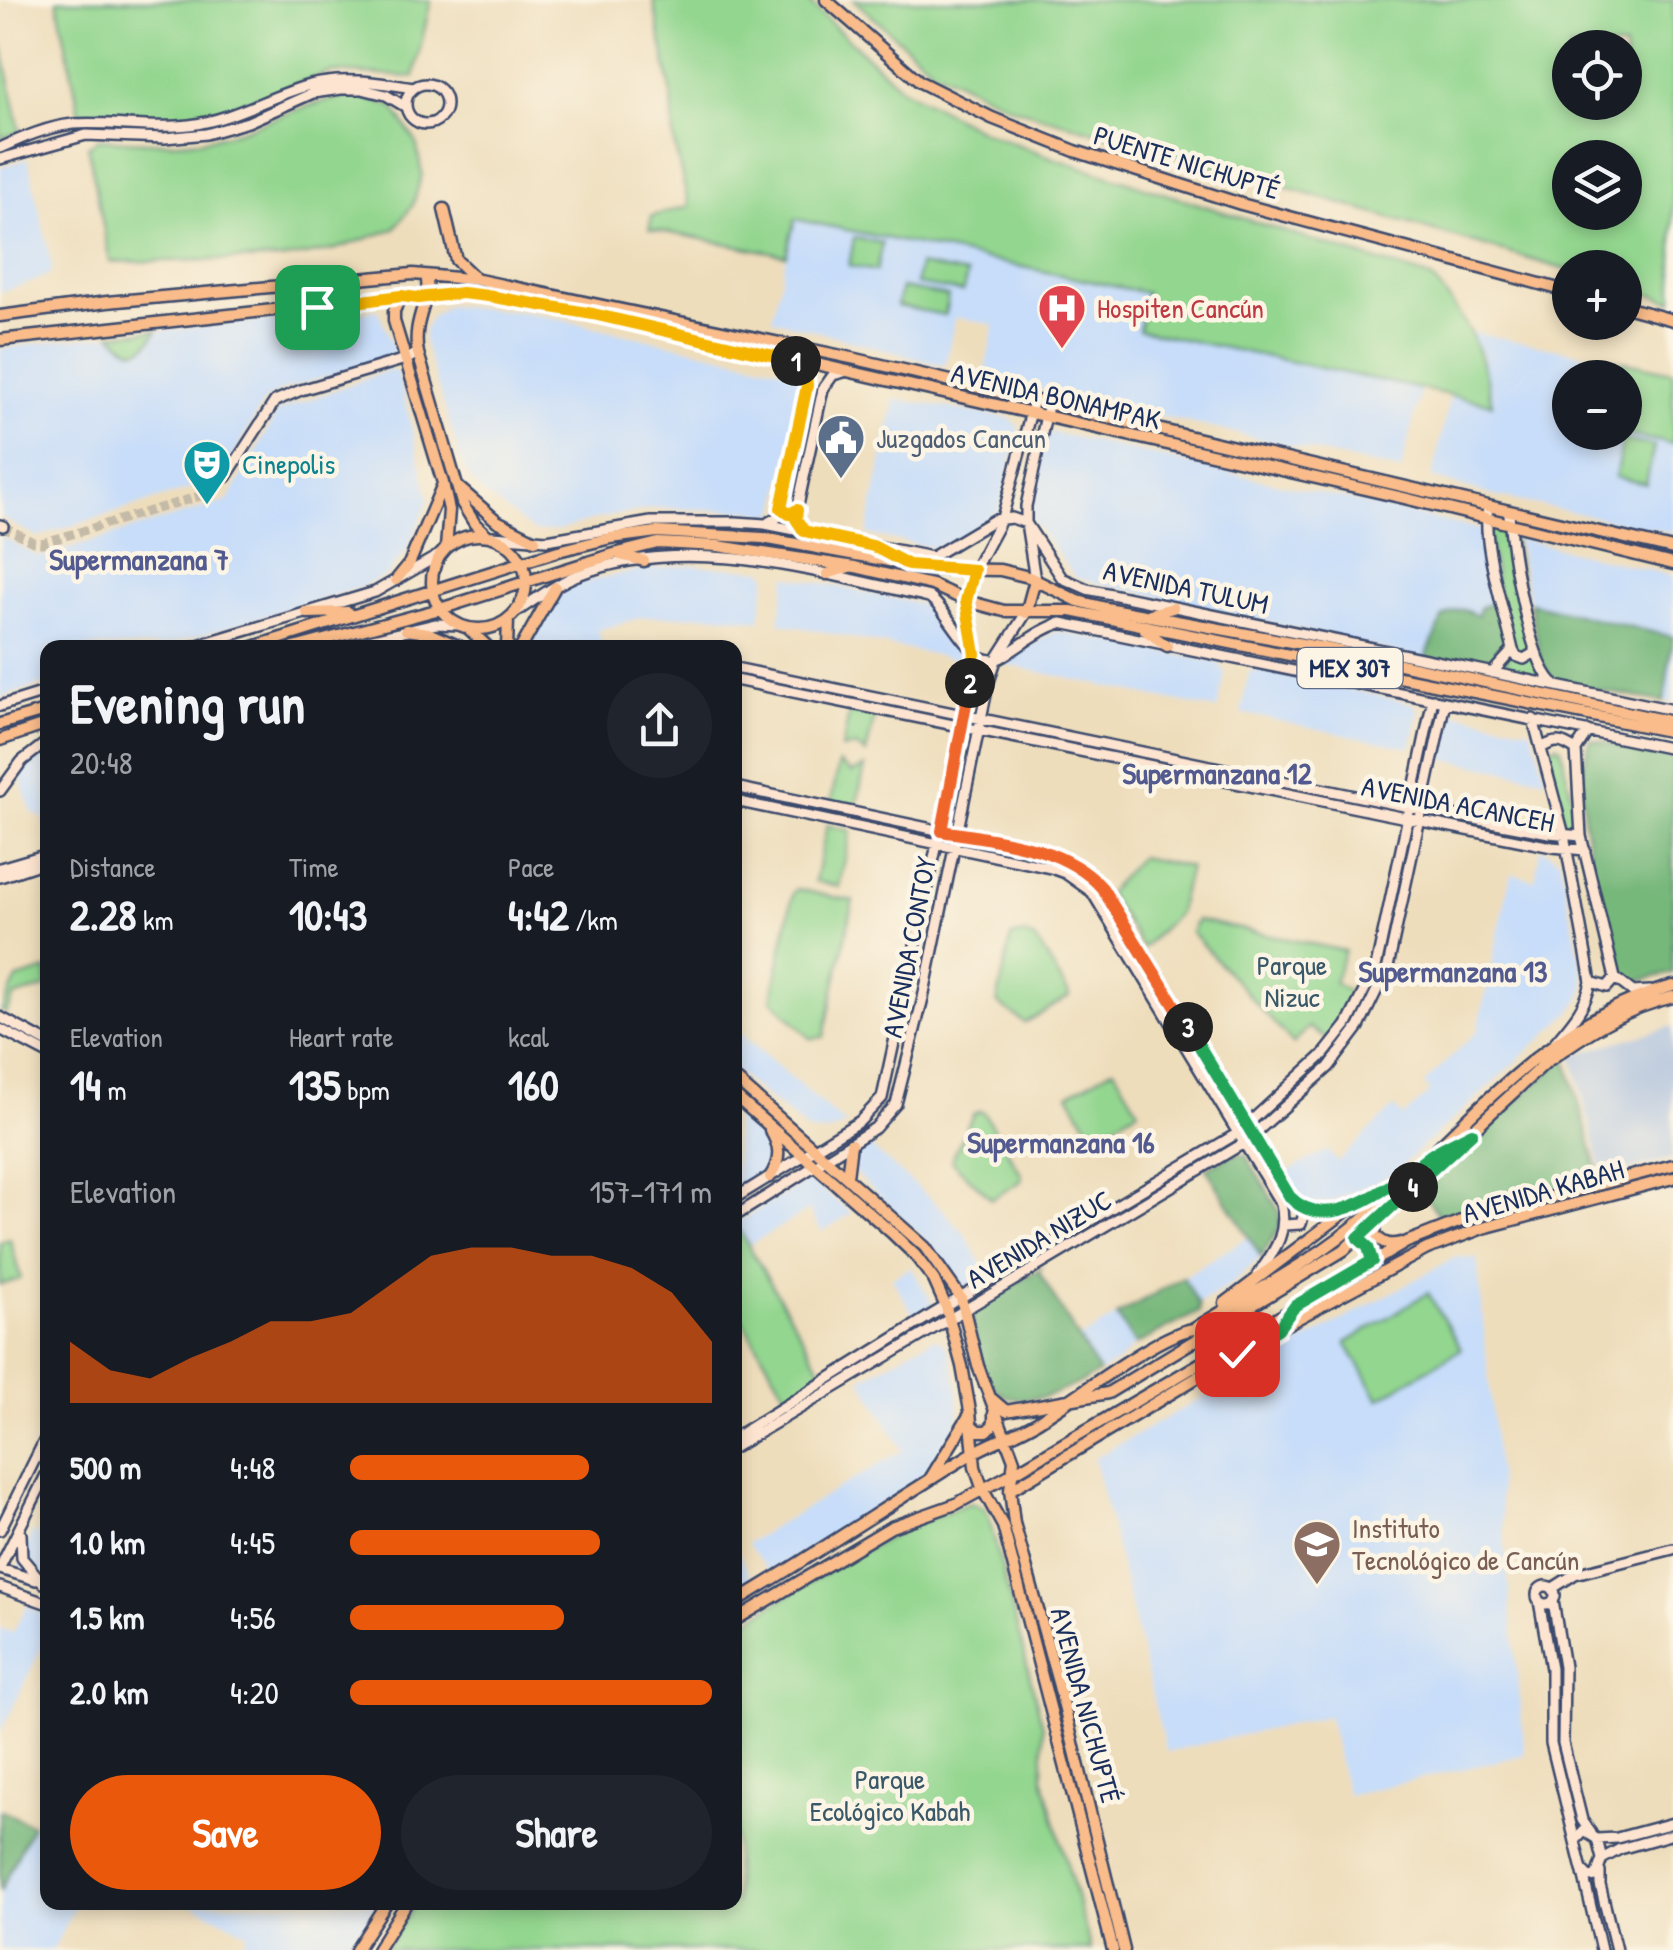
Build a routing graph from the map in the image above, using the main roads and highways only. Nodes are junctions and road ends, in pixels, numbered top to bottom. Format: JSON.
{"nodes":[{"id":1,"x":826,"y":0,"type":"edge"},
{"id":2,"x":444,"y":209,"type":"dead end"},
{"id":3,"x":401,"y":276,"type":"junction"},
{"id":4,"x":426,"y":276,"type":"junction"},
{"id":5,"x":479,"y":280,"type":"junction"},
{"id":6,"x":354,"y":282,"type":"junction"},
{"id":7,"x":1552,"y":287,"type":"edge"},
{"id":8,"x":401,"y":296,"type":"junction"},
{"id":9,"x":426,"y":297,"type":"junction"},
{"id":10,"x":356,"y":302,"type":"junction"},
{"id":11,"x":1642,"y":312,"type":"edge"},
{"id":12,"x":0,"y":316,"type":"edge"},
{"id":13,"x":1673,"y":320,"type":"edge"},
{"id":14,"x":0,"y":340,"type":"edge"},
{"id":15,"x":443,"y":483,"type":"junction"},
{"id":16,"x":457,"y":486,"type":"junction"},
{"id":17,"x":1487,"y":514,"type":"junction"},
{"id":18,"x":490,"y":536,"type":"junction"},
{"id":19,"x":535,"y":540,"type":"road end"},
{"id":20,"x":873,"y":546,"type":"road end"},
{"id":21,"x":1673,"y":550,"type":"edge"},
{"id":22,"x":444,"y":551,"type":"junction"},
{"id":23,"x":614,"y":554,"type":"junction"},
{"id":24,"x":644,"y":561,"type":"road end"},
{"id":25,"x":522,"y":562,"type":"junction"},
{"id":26,"x":1673,"y":564,"type":"edge"},
{"id":27,"x":909,"y":565,"type":"junction"},
{"id":28,"x":850,"y":566,"type":"junction"},
{"id":29,"x":974,"y":570,"type":"junction"},
{"id":30,"x":826,"y":574,"type":"road end"},
{"id":31,"x":396,"y":580,"type":"road end"},
{"id":32,"x":1035,"y":580,"type":"junction"},
{"id":33,"x":527,"y":582,"type":"junction"},
{"id":34,"x":555,"y":587,"type":"road end"},
{"id":35,"x":433,"y":590,"type":"junction"},
{"id":36,"x":966,"y":601,"type":"junction"},
{"id":37,"x":1173,"y":608,"type":"road end"},
{"id":38,"x":440,"y":609,"type":"junction"},
{"id":39,"x":359,"y":612,"type":"junction"},
{"id":40,"x":307,"y":613,"type":"road end"},
{"id":41,"x":1026,"y":613,"type":"junction"},
{"id":42,"x":1148,"y":614,"type":"junction"},
{"id":43,"x":512,"y":616,"type":"junction"},
{"id":44,"x":464,"y":627,"type":"junction"},
{"id":45,"x":1140,"y":627,"type":"junction"},
{"id":46,"x":406,"y":630,"type":"road end"},
{"id":47,"x":274,"y":640,"type":"edge"},
{"id":48,"x":324,"y":640,"type":"edge"},
{"id":49,"x":446,"y":640,"type":"edge"},
{"id":50,"x":480,"y":640,"type":"edge"},
{"id":51,"x":508,"y":640,"type":"edge"},
{"id":52,"x":525,"y":640,"type":"edge"},
{"id":53,"x":1168,"y":646,"type":"road end"},
{"id":54,"x":1321,"y":663,"type":"junction"},
{"id":55,"x":1360,"y":684,"type":"road end"},
{"id":56,"x":1600,"y":694,"type":"road end"},
{"id":57,"x":1575,"y":700,"type":"junction"},
{"id":58,"x":40,"y":712,"type":"edge"},
{"id":59,"x":1673,"y":722,"type":"edge"},
{"id":60,"x":0,"y":724,"type":"edge"},
{"id":61,"x":40,"y":727,"type":"edge"},
{"id":62,"x":1673,"y":732,"type":"edge"},
{"id":63,"x":0,"y":740,"type":"edge"},
{"id":64,"x":1673,"y":986,"type":"edge"},
{"id":65,"x":1673,"y":997,"type":"edge"},
{"id":66,"x":1540,"y":1054,"type":"junction"},
{"id":67,"x":742,"y":1086,"type":"edge"},
{"id":68,"x":1514,"y":1093,"type":"junction"},
{"id":69,"x":742,"y":1102,"type":"edge"},
{"id":70,"x":764,"y":1120,"type":"junction"},
{"id":71,"x":1472,"y":1133,"type":"junction"},
{"id":72,"x":851,"y":1144,"type":"road end"},
{"id":73,"x":811,"y":1152,"type":"junction"},
{"id":74,"x":1433,"y":1154,"type":"junction"},
{"id":75,"x":822,"y":1162,"type":"junction"},
{"id":76,"x":1673,"y":1165,"type":"edge"},
{"id":77,"x":770,"y":1177,"type":"road end"},
{"id":78,"x":848,"y":1177,"type":"junction"},
{"id":79,"x":1404,"y":1178,"type":"junction"},
{"id":80,"x":1673,"y":1178,"type":"edge"},
{"id":81,"x":1603,"y":1198,"type":"junction"},
{"id":82,"x":1543,"y":1200,"type":"junction"},
{"id":83,"x":1376,"y":1221,"type":"junction"},
{"id":84,"x":895,"y":1228,"type":"junction"},
{"id":85,"x":1434,"y":1232,"type":"junction"},
{"id":86,"x":1464,"y":1236,"type":"junction"},
{"id":87,"x":1358,"y":1238,"type":"junction"},
{"id":88,"x":1407,"y":1242,"type":"junction"},
{"id":89,"x":1372,"y":1261,"type":"junction"},
{"id":90,"x":1295,"y":1306,"type":"junction"},
{"id":91,"x":1194,"y":1329,"type":"junction"},
{"id":92,"x":1278,"y":1329,"type":"junction"},
{"id":93,"x":988,"y":1394,"type":"junction"},
{"id":94,"x":1068,"y":1401,"type":"junction"},
{"id":95,"x":994,"y":1408,"type":"junction"},
{"id":96,"x":970,"y":1411,"type":"junction"},
{"id":97,"x":971,"y":1425,"type":"junction"},
{"id":98,"x":1100,"y":1434,"type":"junction"},
{"id":99,"x":1007,"y":1438,"type":"junction"},
{"id":100,"x":1072,"y":1439,"type":"junction"},
{"id":101,"x":972,"y":1453,"type":"junction"},
{"id":102,"x":1015,"y":1472,"type":"junction"},
{"id":103,"x":929,"y":1480,"type":"junction"},
{"id":104,"x":982,"y":1490,"type":"junction"},
{"id":105,"x":1010,"y":1490,"type":"junction"},
{"id":106,"x":1008,"y":1524,"type":"junction"},
{"id":107,"x":742,"y":1598,"type":"edge"},
{"id":108,"x":742,"y":1616,"type":"edge"},
{"id":109,"x":382,"y":1910,"type":"edge"},
{"id":110,"x":402,"y":1910,"type":"edge"},
{"id":111,"x":1114,"y":1933,"type":"junction"},
{"id":112,"x":356,"y":1950,"type":"edge"},
{"id":113,"x":377,"y":1950,"type":"edge"},
{"id":114,"x":1113,"y":1950,"type":"edge"},
{"id":115,"x":1124,"y":1950,"type":"edge"}],
"edges":[{"from":1,"to":7,"type":"main road","name":"PUENTE NICHUPTÉ"},
{"from":2,"to":5,"type":"main road"},
{"from":3,"to":4,"type":"main road","name":"AVENIDA BONAMPAK"},
{"from":3,"to":6,"type":"main road"},
{"from":3,"to":8,"type":"main road"},
{"from":4,"to":5,"type":"main road","name":"AVENIDA BONAMPAK"},
{"from":4,"to":9,"type":"main road"},
{"from":5,"to":17,"type":"main road","name":"AVENIDA BONAMPAK"},
{"from":6,"to":10,"type":"main road"},
{"from":6,"to":12,"type":"main road"},
{"from":8,"to":9,"type":"main road","name":"AVENIDA BONAMPAK"},
{"from":8,"to":10,"type":"main road"},
{"from":8,"to":15,"type":"main road"},
{"from":9,"to":16,"type":"main road"},
{"from":9,"to":17,"type":"main road","name":"AVENIDA BONAMPAK"},
{"from":10,"to":14,"type":"main road"},
{"from":11,"to":13,"type":"main road"},
{"from":15,"to":22,"type":"main road"},
{"from":15,"to":31,"type":"main road"},
{"from":16,"to":18,"type":"main road"},
{"from":16,"to":19,"type":"main road"},
{"from":17,"to":21,"type":"main road","name":"AVENIDA BONAMPAK"},
{"from":17,"to":26,"type":"main road","name":"AVENIDA BONAMPAK"},
{"from":18,"to":22,"type":"main road"},
{"from":18,"to":25,"type":"main road"},
{"from":20,"to":27,"type":"main road"},
{"from":22,"to":35,"type":"main road"},
{"from":23,"to":24,"type":"main road"},
{"from":23,"to":28,"type":"main road"},
{"from":23,"to":33,"type":"main road"},
{"from":25,"to":27,"type":"main road"},
{"from":25,"to":33,"type":"main road"},
{"from":25,"to":35,"type":"main road"},
{"from":27,"to":29,"type":"main road"},
{"from":28,"to":30,"type":"main road"},
{"from":28,"to":36,"type":"main road"},
{"from":29,"to":32,"type":"main road","name":"AVENIDA TULUM"},
{"from":29,"to":36,"type":"main road"},
{"from":32,"to":41,"type":"main road"},
{"from":32,"to":42,"type":"main road","name":"AVENIDA TULUM","number":"MEX 307"},
{"from":33,"to":38,"type":"main road"},
{"from":33,"to":43,"type":"main road"},
{"from":34,"to":52,"type":"main road"},
{"from":35,"to":38,"type":"main road"},
{"from":35,"to":39,"type":"main road"},
{"from":36,"to":41,"type":"main road","name":"AVENIDA TULUM"},
{"from":37,"to":42,"type":"main road"},
{"from":38,"to":44,"type":"main road"},
{"from":38,"to":48,"type":"main road"},
{"from":39,"to":40,"type":"main road"},
{"from":39,"to":47,"type":"main road"},
{"from":41,"to":45,"type":"main road","name":"AVENIDA TULUM","number":"MEX 307"},
{"from":42,"to":57,"type":"main road","name":"AVENIDA TULUM","number":"MEX 307"},
{"from":43,"to":44,"type":"main road"},
{"from":43,"to":51,"type":"main road"},
{"from":44,"to":50,"type":"main road"},
{"from":45,"to":53,"type":"main road"},
{"from":45,"to":54,"type":"main road","name":"AVENIDA TULUM","number":"MEX 307"},
{"from":46,"to":49,"type":"main road"},
{"from":54,"to":55,"type":"main road"},
{"from":54,"to":62,"type":"main road","name":"AVENIDA TULUM","number":"MEX 307"},
{"from":56,"to":57,"type":"main road"},
{"from":57,"to":59,"type":"main road","name":"AVENIDA TULUM","number":"MEX 307"},
{"from":58,"to":60,"type":"main road"},
{"from":61,"to":63,"type":"main road"},
{"from":64,"to":66,"type":"main road","name":"AVENIDA KABAH"},
{"from":65,"to":68,"type":"main road","name":"AVENIDA KABAH"},
{"from":66,"to":68,"type":"main road"},
{"from":66,"to":74,"type":"main road","name":"AVENIDA KABAH"},
{"from":67,"to":73,"type":"main road"},
{"from":68,"to":71,"type":"main road","name":"AVENIDA KABAH"},
{"from":69,"to":70,"type":"main road"},
{"from":70,"to":73,"type":"main road"},
{"from":70,"to":77,"type":"main road"},
{"from":71,"to":74,"type":"main road"},
{"from":71,"to":83,"type":"main road","name":"AVENIDA KABAH"},
{"from":72,"to":78,"type":"main road"},
{"from":73,"to":75,"type":"main road"},
{"from":74,"to":79,"type":"main road","name":"AVENIDA KABAH"},
{"from":75,"to":78,"type":"main road"},
{"from":75,"to":84,"type":"main road"},
{"from":76,"to":82,"type":"main road","name":"AVENIDA KABAH"},
{"from":78,"to":84,"type":"main road"},
{"from":79,"to":91,"type":"main road"},
{"from":79,"to":91,"type":"main road","name":"AVENIDA KABAH"},
{"from":80,"to":81,"type":"main road","name":"AVENIDA KABAH"},
{"from":81,"to":82,"type":"main road"},
{"from":81,"to":86,"type":"main road","name":"AVENIDA KABAH"},
{"from":82,"to":85,"type":"main road","name":"AVENIDA KABAH"},
{"from":83,"to":87,"type":"main road","name":"AVENIDA KABAH"},
{"from":83,"to":88,"type":"main road"},
{"from":84,"to":93,"type":"main road"},
{"from":84,"to":96,"type":"main road"},
{"from":85,"to":86,"type":"main road"},
{"from":85,"to":88,"type":"main road","name":"AVENIDA KABAH"},
{"from":86,"to":92,"type":"main road","name":"AVENIDA KABAH"},
{"from":87,"to":89,"type":"main road"},
{"from":87,"to":94,"type":"main road","name":"AVENIDA KABAH"},
{"from":88,"to":89,"type":"main road","name":"AVENIDA KABAH"},
{"from":89,"to":90,"type":"main road","name":"AVENIDA KABAH"},
{"from":90,"to":92,"type":"main road"},
{"from":90,"to":100,"type":"main road","name":"AVENIDA KABAH"},
{"from":91,"to":94,"type":"main road","name":"AVENIDA KABAH"},
{"from":92,"to":98,"type":"main road","name":"AVENIDA KABAH"},
{"from":93,"to":94,"type":"main road"},
{"from":93,"to":95,"type":"main road"},
{"from":94,"to":99,"type":"main road","name":"AVENIDA KABAH"},
{"from":95,"to":97,"type":"main road"},
{"from":95,"to":99,"type":"main road"},
{"from":96,"to":97,"type":"main road"},
{"from":96,"to":103,"type":"main road"},
{"from":97,"to":101,"type":"main road"},
{"from":98,"to":100,"type":"main road"},
{"from":98,"to":105,"type":"main road","name":"AVENIDA KABAH"},
{"from":99,"to":101,"type":"main road","name":"AVENIDA KABAH"},
{"from":99,"to":102,"type":"main road"},
{"from":100,"to":102,"type":"main road","name":"AVENIDA KABAH"},
{"from":101,"to":103,"type":"main road"},
{"from":101,"to":104,"type":"main road","name":"AVENIDA NICHUPTÉ"},
{"from":102,"to":104,"type":"main road","name":"AVENIDA KABAH"},
{"from":102,"to":105,"type":"main road","name":"AVENIDA NICHUPTÉ"},
{"from":103,"to":107,"type":"main road"},
{"from":104,"to":106,"type":"main road","name":"AVENIDA NICHUPTÉ"},
{"from":104,"to":108,"type":"main road"},
{"from":105,"to":106,"type":"main road","name":"AVENIDA NICHUPTÉ"},
{"from":106,"to":111,"type":"main road","name":"AVENIDA NICHUPTÉ"},
{"from":109,"to":112,"type":"main road"},
{"from":110,"to":113,"type":"main road"},
{"from":111,"to":114,"type":"main road","name":"AVENIDA NICHUPTÉ"},
{"from":111,"to":115,"type":"main road","name":"AVENIDA NICHUPTÉ"}]}
